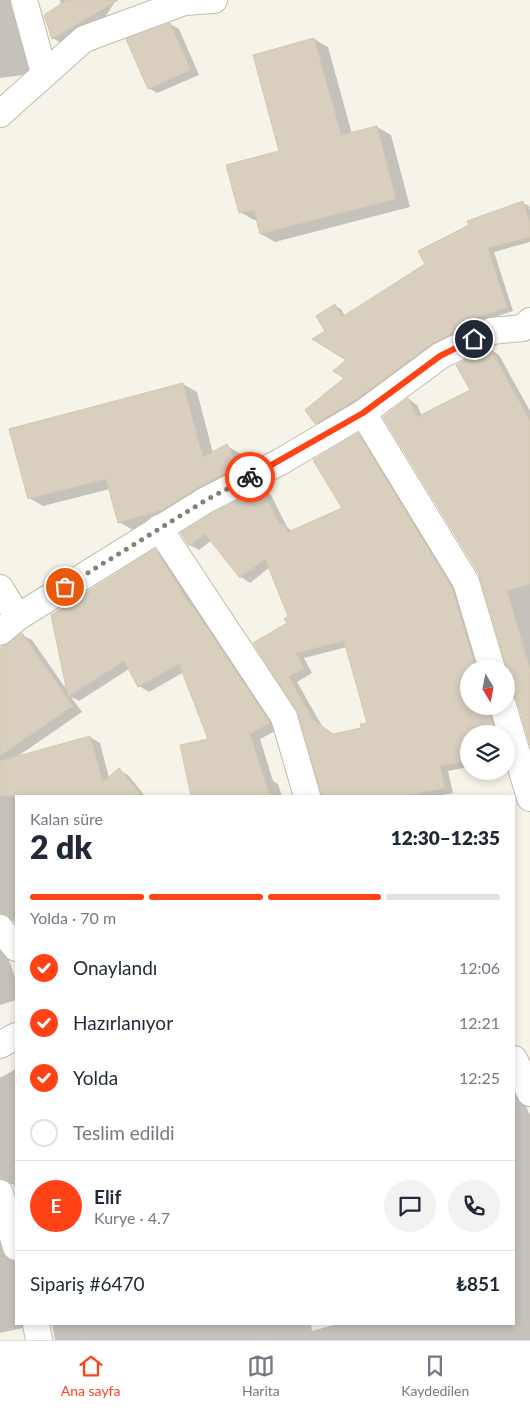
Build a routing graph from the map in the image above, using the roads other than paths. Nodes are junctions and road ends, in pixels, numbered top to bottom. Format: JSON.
{"nodes":[{"id":1,"x":24,"y":0,"type":"edge"},
{"id":2,"x":214,"y":0,"type":"edge"},
{"id":3,"x":184,"y":1,"type":"edge"},
{"id":4,"x":44,"y":73,"type":"junction"},
{"id":5,"x":0,"y":114,"type":"edge"},
{"id":6,"x":528,"y":330,"type":"edge"},
{"id":7,"x":363,"y":413,"type":"junction"},
{"id":8,"x":159,"y":528,"type":"junction"},
{"id":9,"x":0,"y":588,"type":"edge"},
{"id":10,"x":9,"y":624,"type":"edge"},
{"id":11,"x":489,"y":660,"type":"edge"},
{"id":12,"x":506,"y":715,"type":"edge"},
{"id":13,"x":307,"y":795,"type":"edge"},
{"id":14,"x":530,"y":798,"type":"edge"},
{"id":15,"x":515,"y":803,"type":"edge"},
{"id":16,"x":0,"y":928,"type":"edge"},
{"id":17,"x":15,"y":947,"type":"edge"},
{"id":18,"x":15,"y":1037,"type":"edge"},
{"id":19,"x":0,"y":1045,"type":"edge"},
{"id":20,"x":515,"y":1061,"type":"edge"},
{"id":21,"x":530,"y":1093,"type":"edge"},
{"id":22,"x":0,"y":1193,"type":"edge"},
{"id":23,"x":15,"y":1244,"type":"edge"},
{"id":24,"x":36,"y":1325,"type":"edge"},
{"id":25,"x":39,"y":1340,"type":"edge"}],
"edges":[{"from":1,"to":4,"type":"street"},
{"from":2,"to":3,"type":"street"},
{"from":3,"to":4,"type":"street"},
{"from":4,"to":5,"type":"street"},
{"from":6,"to":7,"type":"street"},
{"from":7,"to":8,"type":"street"},
{"from":7,"to":11,"type":"street"},
{"from":8,"to":10,"type":"street"},
{"from":8,"to":13,"type":"street"},
{"from":9,"to":10,"type":"street"},
{"from":12,"to":14,"type":"street"},
{"from":14,"to":15,"type":"street"},
{"from":16,"to":17,"type":"street"},
{"from":18,"to":19,"type":"street"},
{"from":20,"to":21,"type":"street"},
{"from":22,"to":23,"type":"street"},
{"from":24,"to":25,"type":"street"}]}
